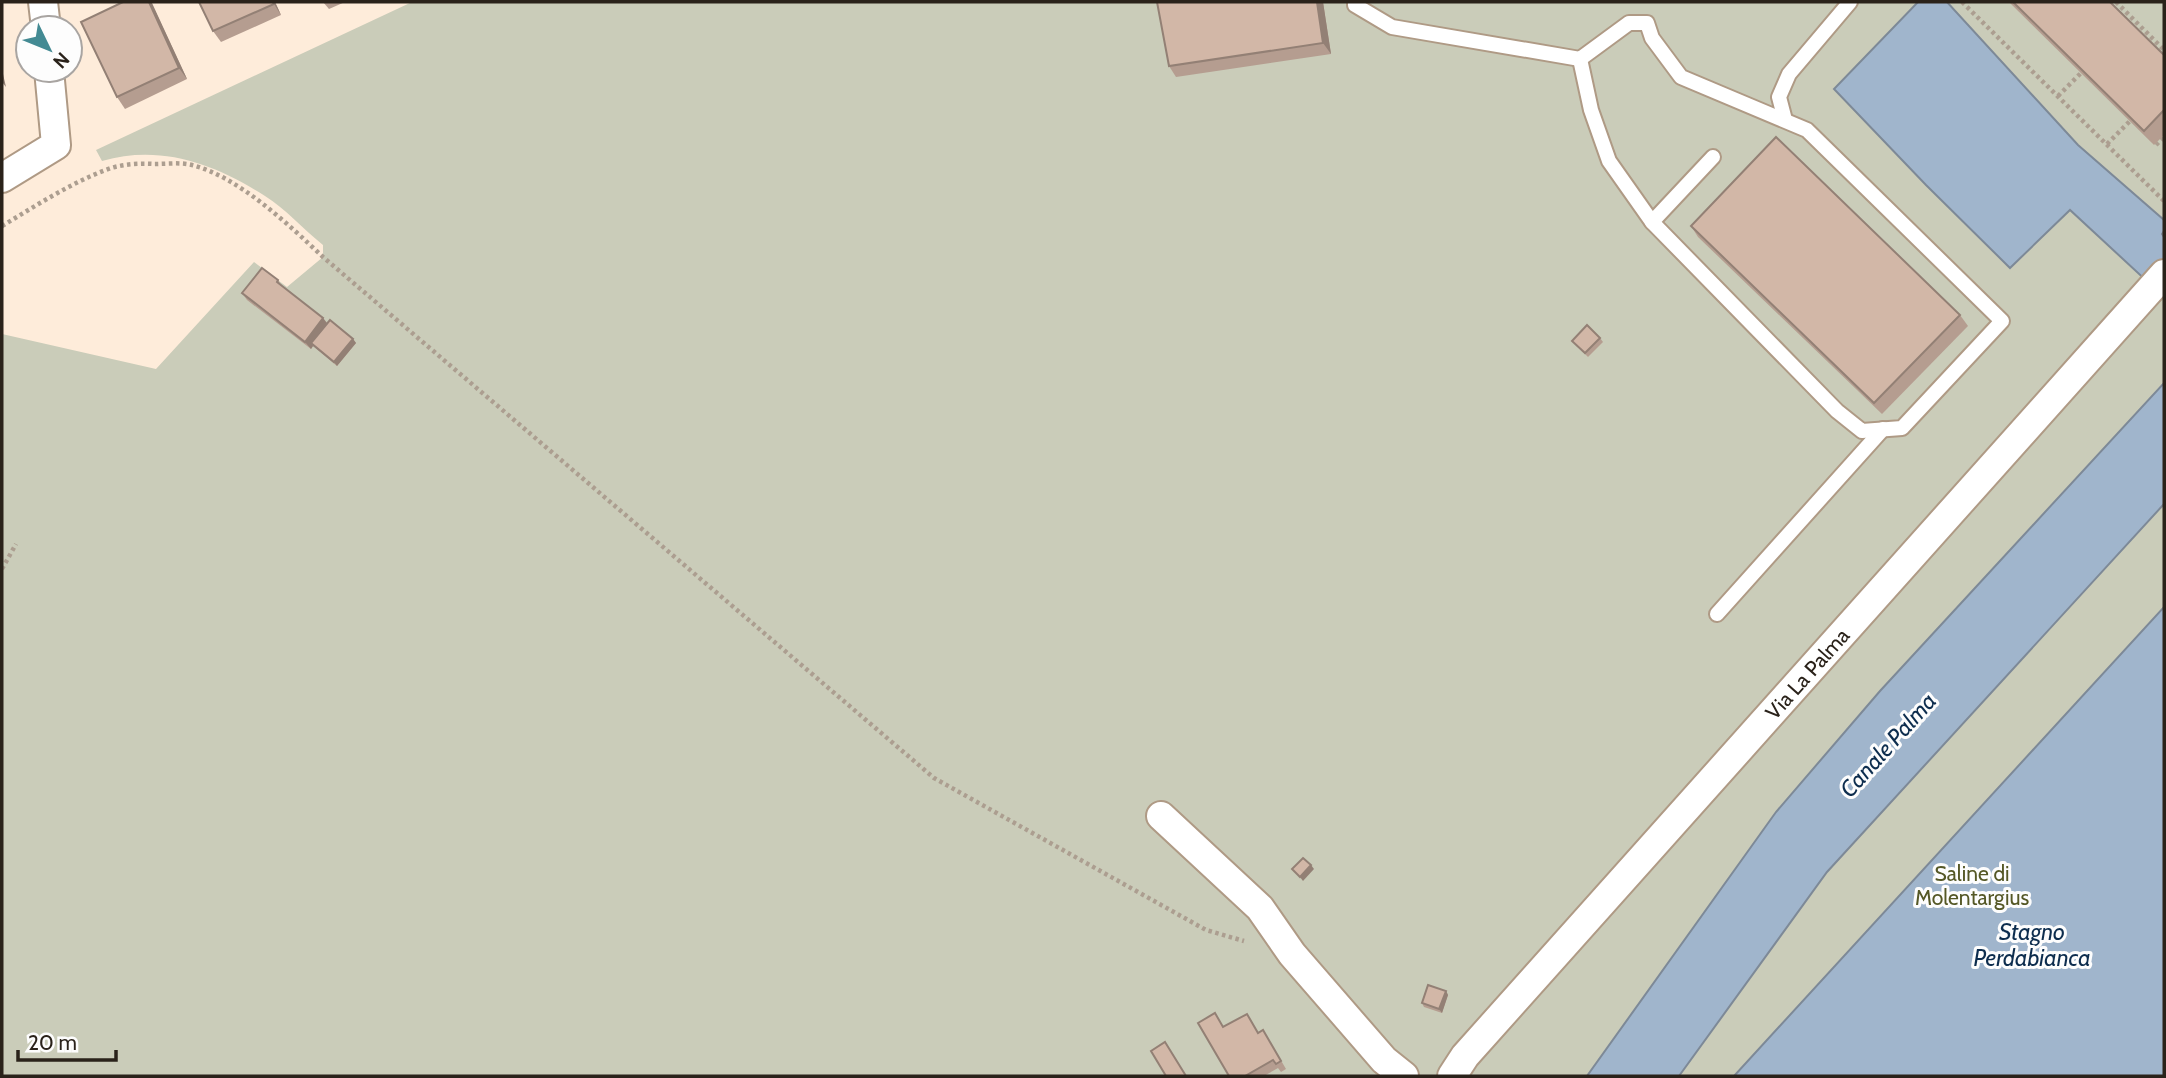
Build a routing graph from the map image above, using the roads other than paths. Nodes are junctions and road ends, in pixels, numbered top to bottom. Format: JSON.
{"nodes":[{"id":1,"x":1355,"y":2,"type":"edge"},
{"id":2,"x":1850,"y":2,"type":"edge"},
{"id":3,"x":1580,"y":58,"type":"junction"},
{"id":4,"x":50,"y":84,"type":"edge"},
{"id":5,"x":1785,"y":120,"type":"junction"},
{"id":6,"x":1713,"y":157,"type":"dead end"},
{"id":7,"x":2,"y":178,"type":"edge"},
{"id":8,"x":1652,"y":222,"type":"junction"},
{"id":9,"x":2157,"y":282,"type":"edge"},
{"id":10,"x":1883,"y":429,"type":"junction"},
{"id":11,"x":1717,"y":614,"type":"dead end"},
{"id":12,"x":1161,"y":816,"type":"dead end"},
{"id":13,"x":1404,"y":1076,"type":"edge"},
{"id":14,"x":1452,"y":1076,"type":"edge"}],
"edges":[{"from":1,"to":3,"type":"lane"},
{"from":2,"to":5,"type":"lane"},
{"from":3,"to":5,"type":"lane"},
{"from":3,"to":8,"type":"lane"},
{"from":4,"to":7,"type":"street"},
{"from":5,"to":10,"type":"lane"},
{"from":6,"to":8,"type":"lane"},
{"from":8,"to":10,"type":"lane"},
{"from":9,"to":14,"type":"street","name":"Via La Palma"},
{"from":10,"to":11,"type":"lane"},
{"from":12,"to":13,"type":"street"}]}
